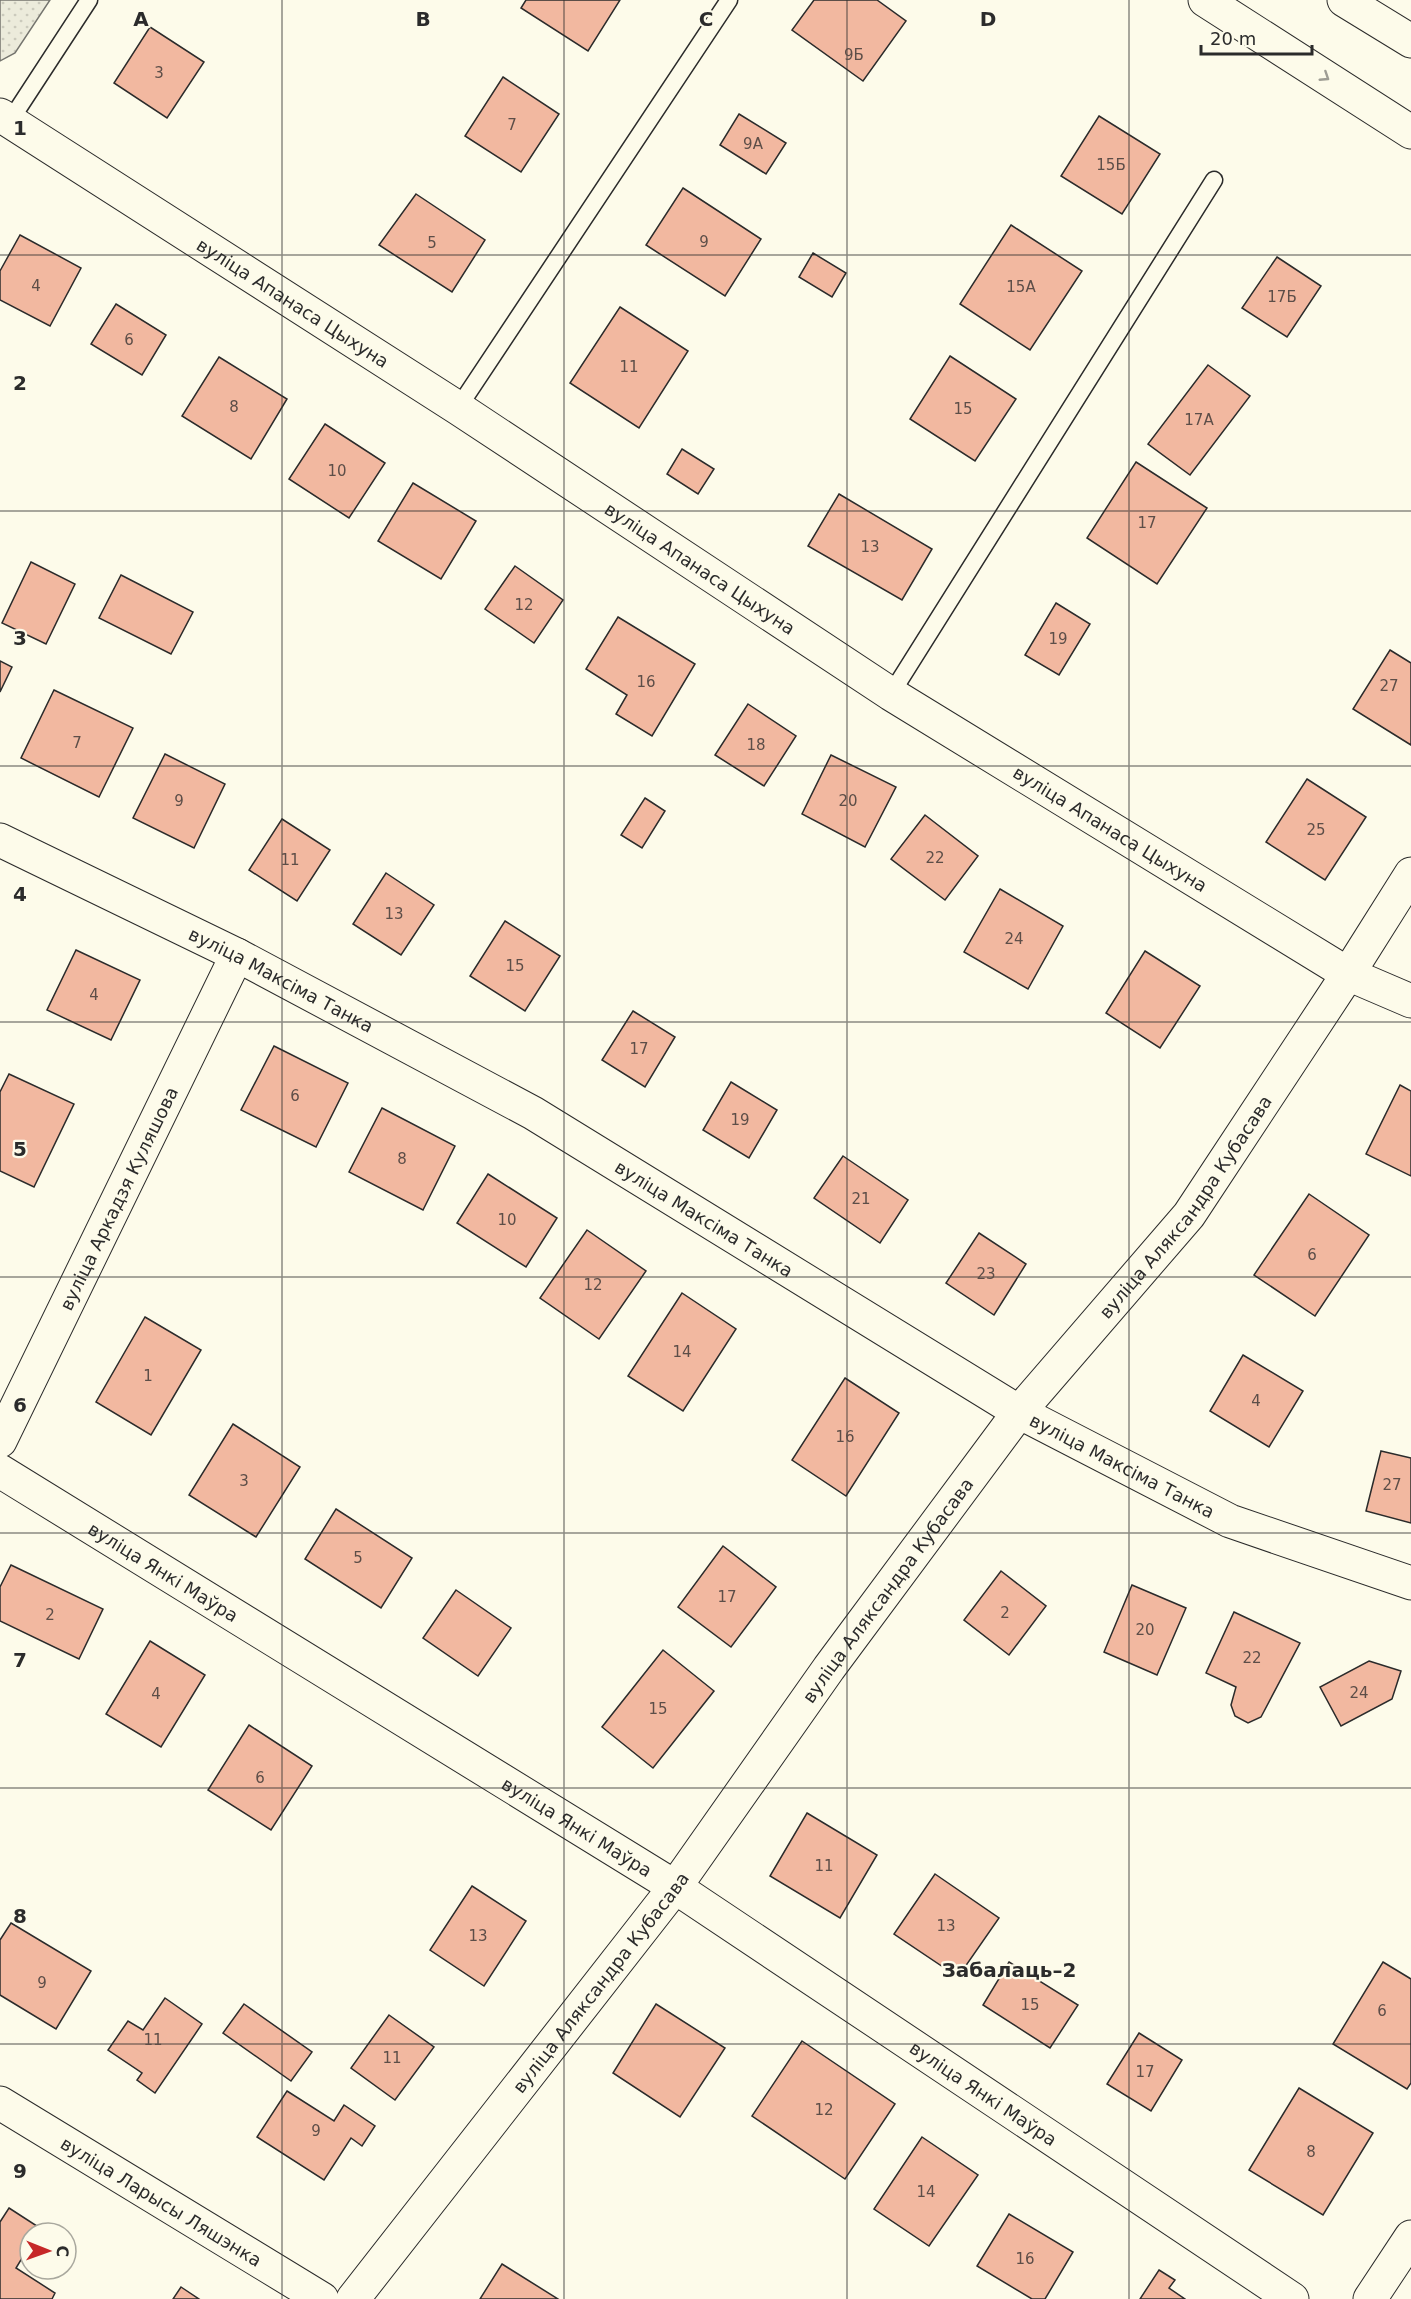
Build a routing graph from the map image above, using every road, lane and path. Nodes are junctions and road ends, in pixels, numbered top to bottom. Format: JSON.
{"nodes":[{"id":1,"x":89,"y":0,"type":"edge"},
{"id":2,"x":729,"y":0,"type":"edge"},
{"id":3,"x":1205,"y":0,"type":"edge"},
{"id":4,"x":1344,"y":0,"type":"edge"},
{"id":5,"x":1411,"y":41,"type":"edge"},
{"id":6,"x":5,"y":118,"type":"edge"},
{"id":7,"x":1411,"y":132,"type":"edge"},
{"id":8,"x":1214,"y":180,"type":"dead end"},
{"id":9,"x":458,"y":408,"type":"junction"},
{"id":10,"x":891,"y":694,"type":"junction"},
{"id":11,"x":0,"y":840,"type":"edge"},
{"id":12,"x":1411,"y":874,"type":"edge"},
{"id":13,"x":237,"y":955,"type":"junction"},
{"id":14,"x":1348,"y":974,"type":"junction"},
{"id":15,"x":1411,"y":1001,"type":"edge"},
{"id":16,"x":1019,"y":1412,"type":"junction"},
{"id":17,"x":0,"y":1441,"type":"edge"},
{"id":18,"x":0,"y":1471,"type":"edge"},
{"id":19,"x":1411,"y":1583,"type":"edge"},
{"id":20,"x":675,"y":1887,"type":"junction"},
{"id":21,"x":0,"y":2103,"type":"edge"},
{"id":22,"x":1411,"y":2236,"type":"edge"},
{"id":23,"x":322,"y":2299,"type":"edge"},
{"id":24,"x":353,"y":2299,"type":"edge"},
{"id":25,"x":1292,"y":2299,"type":"edge"},
{"id":26,"x":1370,"y":2299,"type":"edge"}],
"edges":[{"from":1,"to":6,"type":"lane"},
{"from":2,"to":9,"type":"lane"},
{"from":3,"to":7,"type":"street","one_way":true},
{"from":4,"to":5,"type":"street"},
{"from":6,"to":9,"type":"street","name":"вуліца Апанаса Цыхуна"},
{"from":8,"to":10,"type":"lane"},
{"from":9,"to":10,"type":"street","name":"вуліца Апанаса Цыхуна"},
{"from":10,"to":14,"type":"street","name":"вуліца Апанаса Цыхуна"},
{"from":11,"to":13,"type":"street","name":"вуліца Максіма Танка"},
{"from":12,"to":14,"type":"street","name":"вуліца Аляксандра Кубасава"},
{"from":13,"to":16,"type":"street","name":"вуліца Максіма Танка"},
{"from":13,"to":17,"type":"street","name":"вуліца Аркадзя Куляшова"},
{"from":14,"to":15,"type":"street","name":"вуліца Апанаса Цыхуна"},
{"from":14,"to":16,"type":"street","name":"вуліца Аляксандра Кубасава"},
{"from":16,"to":19,"type":"street","name":"вуліца Максіма Танка"},
{"from":16,"to":20,"type":"street","name":"вуліца Аляксандра Кубасава"},
{"from":18,"to":20,"type":"street","name":"вуліца Янкі Маўра"},
{"from":20,"to":24,"type":"street","name":"вуліца Аляксандра Кубасава"},
{"from":20,"to":25,"type":"street","name":"вуліца Янкі Маўра"},
{"from":21,"to":23,"type":"street","name":"вуліца Ларысы Ляшэнка"},
{"from":22,"to":26,"type":"street"}]}
